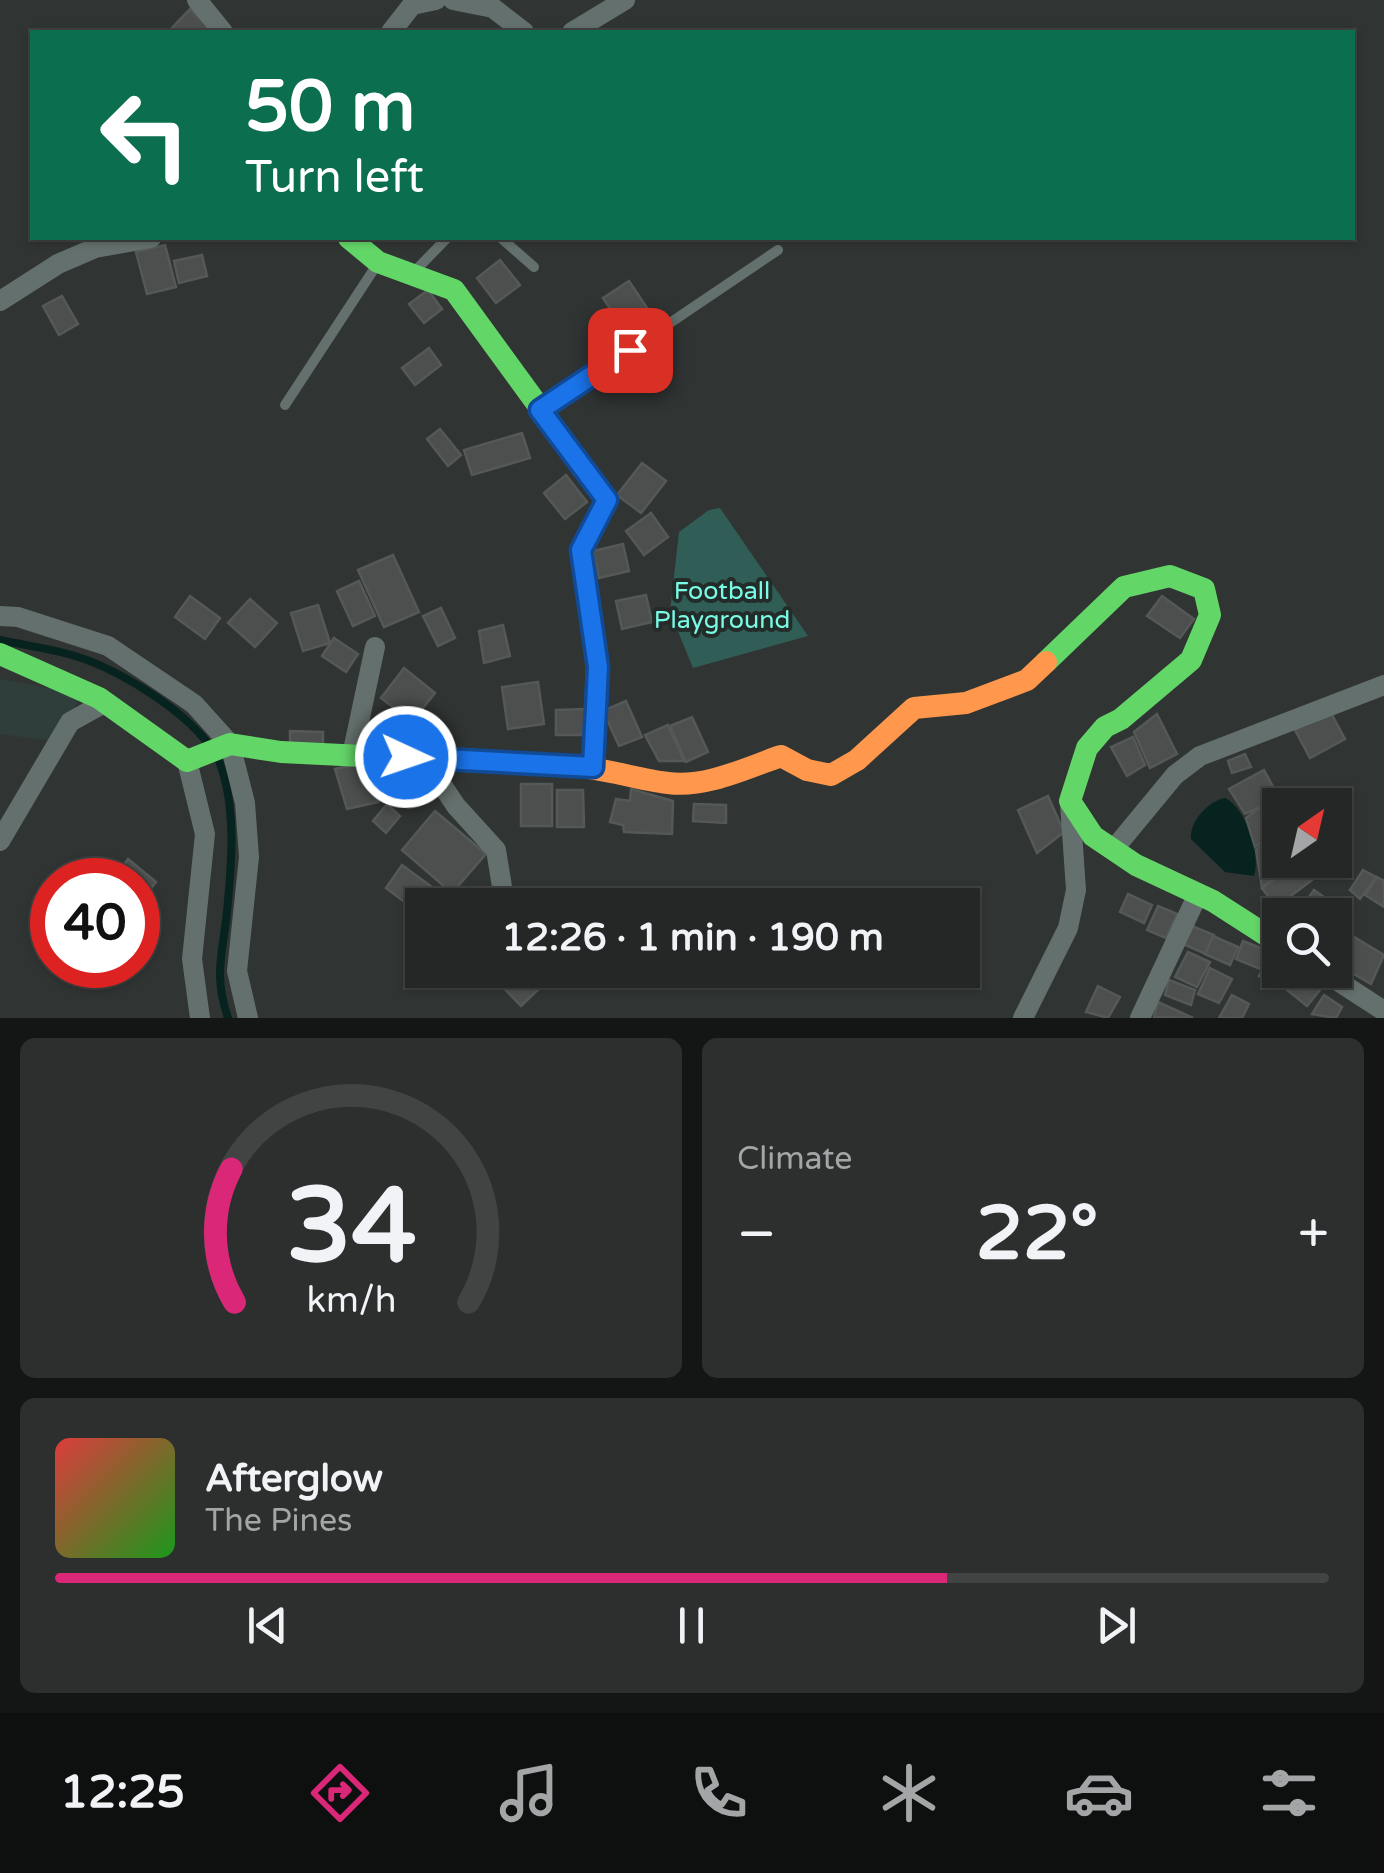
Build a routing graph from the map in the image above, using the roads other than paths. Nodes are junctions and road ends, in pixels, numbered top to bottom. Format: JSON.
{"nodes":[{"id":1,"x":197,"y":0,"type":"edge"},
{"id":2,"x":436,"y":0,"type":"edge"},
{"id":3,"x":454,"y":0,"type":"edge"},
{"id":4,"x":624,"y":0,"type":"edge"},
{"id":5,"x":494,"y":4,"type":"edge"},
{"id":6,"x":221,"y":30,"type":"edge"},
{"id":7,"x":392,"y":30,"type":"edge"},
{"id":8,"x":522,"y":30,"type":"edge"},
{"id":9,"x":575,"y":30,"type":"edge"},
{"id":10,"x":140,"y":240,"type":"edge"},
{"id":11,"x":351,"y":240,"type":"edge"},
{"id":12,"x":445,"y":240,"type":"edge"},
{"id":13,"x":503,"y":240,"type":"edge"},
{"id":14,"x":778,"y":250,"type":"dead end"},
{"id":15,"x":378,"y":262,"type":"junction"},
{"id":16,"x":534,"y":267,"type":"dead end"},
{"id":17,"x":410,"y":277,"type":"junction"},
{"id":18,"x":0,"y":302,"type":"edge"},
{"id":19,"x":286,"y":405,"type":"dead end"},
{"id":20,"x":540,"y":410,"type":"junction"},
{"id":21,"x":0,"y":616,"type":"edge"},
{"id":22,"x":375,"y":647,"type":"dead end"},
{"id":23,"x":0,"y":654,"type":"edge"},
{"id":24,"x":1384,"y":686,"type":"edge"},
{"id":25,"x":106,"y":702,"type":"junction"},
{"id":26,"x":209,"y":752,"type":"junction"},
{"id":27,"x":352,"y":755,"type":"junction"},
{"id":28,"x":434,"y":758,"type":"junction"},
{"id":29,"x":593,"y":767,"type":"junction"},
{"id":30,"x":1070,"y":801,"type":"junction"},
{"id":31,"x":0,"y":841,"type":"edge"},
{"id":32,"x":1113,"y":850,"type":"junction"},
{"id":33,"x":503,"y":888,"type":"edge"},
{"id":34,"x":1198,"y":894,"type":"junction"},
{"id":35,"x":1262,"y":933,"type":"edge"},
{"id":36,"x":1348,"y":988,"type":"edge"},
{"id":37,"x":1384,"y":1011,"type":"edge"},
{"id":38,"x":200,"y":1018,"type":"edge"},
{"id":39,"x":248,"y":1018,"type":"edge"},
{"id":40,"x":1024,"y":1018,"type":"edge"},
{"id":41,"x":1140,"y":1018,"type":"edge"}],
"edges":[{"from":1,"to":6,"type":"street"},
{"from":2,"to":7,"type":"street"},
{"from":3,"to":5,"type":"street"},
{"from":4,"to":9,"type":"street"},
{"from":5,"to":8,"type":"street"},
{"from":10,"to":18,"type":"street"},
{"from":11,"to":15,"type":"street"},
{"from":12,"to":17,"type":"lane"},
{"from":13,"to":16,"type":"lane"},
{"from":14,"to":20,"type":"lane"},
{"from":15,"to":17,"type":"street"},
{"from":15,"to":19,"type":"lane"},
{"from":17,"to":20,"type":"street"},
{"from":20,"to":29,"type":"street"},
{"from":21,"to":26,"type":"street"},
{"from":22,"to":27,"type":"street"},
{"from":23,"to":25,"type":"street"},
{"from":24,"to":32,"type":"street"},
{"from":25,"to":26,"type":"street"},
{"from":25,"to":31,"type":"street"},
{"from":26,"to":27,"type":"street"},
{"from":26,"to":38,"type":"street"},
{"from":26,"to":39,"type":"street"},
{"from":27,"to":28,"type":"street"},
{"from":28,"to":29,"type":"street"},
{"from":28,"to":33,"type":"street"},
{"from":29,"to":30,"type":"street"},
{"from":30,"to":32,"type":"street"},
{"from":30,"to":40,"type":"street"},
{"from":32,"to":34,"type":"street"},
{"from":34,"to":35,"type":"street"},
{"from":34,"to":41,"type":"street"},
{"from":36,"to":37,"type":"street"}]}
